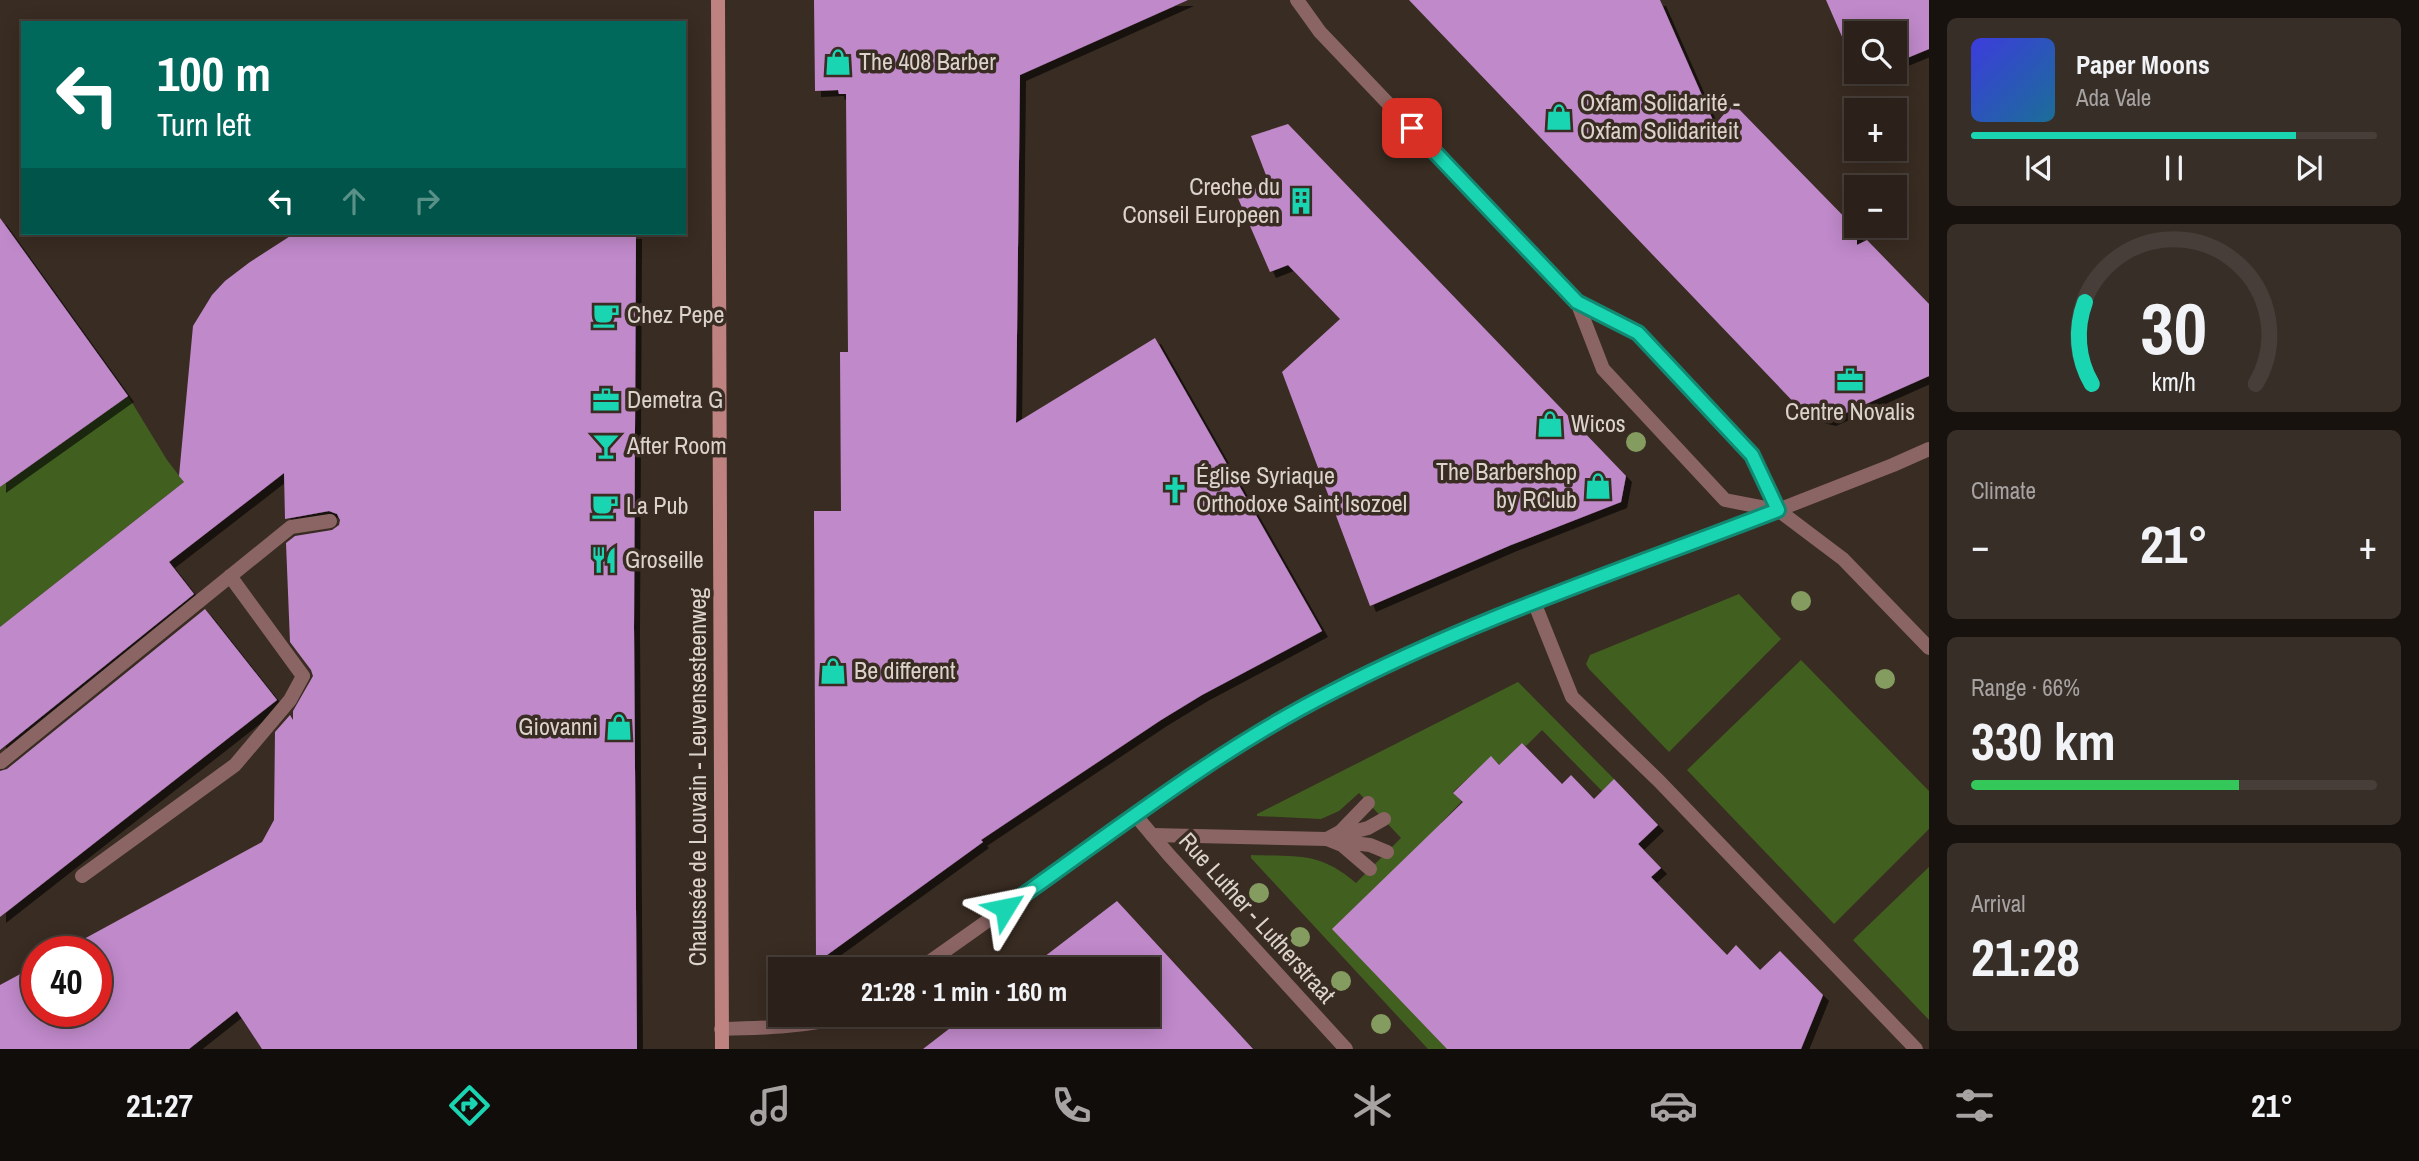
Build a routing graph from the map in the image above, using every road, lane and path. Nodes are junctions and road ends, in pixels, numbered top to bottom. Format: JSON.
{"nodes":[{"id":1,"x":719,"y":0,"type":"edge"},
{"id":2,"x":1297,"y":0,"type":"edge"},
{"id":3,"x":1577,"y":302,"type":"junction"},
{"id":4,"x":1929,"y":449,"type":"edge"},
{"id":5,"x":1778,"y":510,"type":"junction"},
{"id":6,"x":330,"y":521,"type":"dead end"},
{"id":7,"x":230,"y":576,"type":"junction"},
{"id":8,"x":1534,"y":602,"type":"junction"},
{"id":9,"x":1929,"y":648,"type":"edge"},
{"id":10,"x":1,"y":762,"type":"edge"},
{"id":11,"x":1368,"y":803,"type":"dead end"},
{"id":12,"x":1136,"y":816,"type":"junction"},
{"id":13,"x":1384,"y":819,"type":"dead end"},
{"id":14,"x":1152,"y":835,"type":"junction"},
{"id":15,"x":1331,"y":839,"type":"junction"},
{"id":16,"x":1387,"y":852,"type":"dead end"},
{"id":17,"x":1370,"y":869,"type":"dead end"},
{"id":18,"x":82,"y":876,"type":"dead end"},
{"id":19,"x":936,"y":957,"type":"edge"},
{"id":20,"x":793,"y":1027,"type":"edge"},
{"id":21,"x":721,"y":1029,"type":"junction"},
{"id":22,"x":722,"y":1049,"type":"edge"},
{"id":23,"x":1346,"y":1049,"type":"edge"},
{"id":24,"x":1916,"y":1049,"type":"edge"}],
"edges":[{"from":1,"to":21,"type":"main road","name":"Chaussée de Louvain - Leuvensesteenweg"},
{"from":2,"to":3,"type":"street"},
{"from":3,"to":5,"type":"street"},
{"from":3,"to":5,"type":"street"},
{"from":4,"to":5,"type":"street"},
{"from":5,"to":8,"type":"street"},
{"from":5,"to":9,"type":"street"},
{"from":6,"to":7,"type":"street"},
{"from":7,"to":10,"type":"street"},
{"from":7,"to":18,"type":"street"},
{"from":8,"to":12,"type":"street"},
{"from":8,"to":24,"type":"street"},
{"from":11,"to":15,"type":"street"},
{"from":12,"to":14,"type":"street","name":"Rue Luther - Lutherstraat"},
{"from":12,"to":19,"type":"street"},
{"from":13,"to":15,"type":"street"},
{"from":14,"to":15,"type":"street"},
{"from":14,"to":23,"type":"street","name":"Rue Luther - Lutherstraat"},
{"from":15,"to":16,"type":"street"},
{"from":15,"to":17,"type":"street"},
{"from":20,"to":21,"type":"street"},
{"from":21,"to":22,"type":"main road","name":"Chaussée de Louvain - Leuvensesteenweg"}]}
